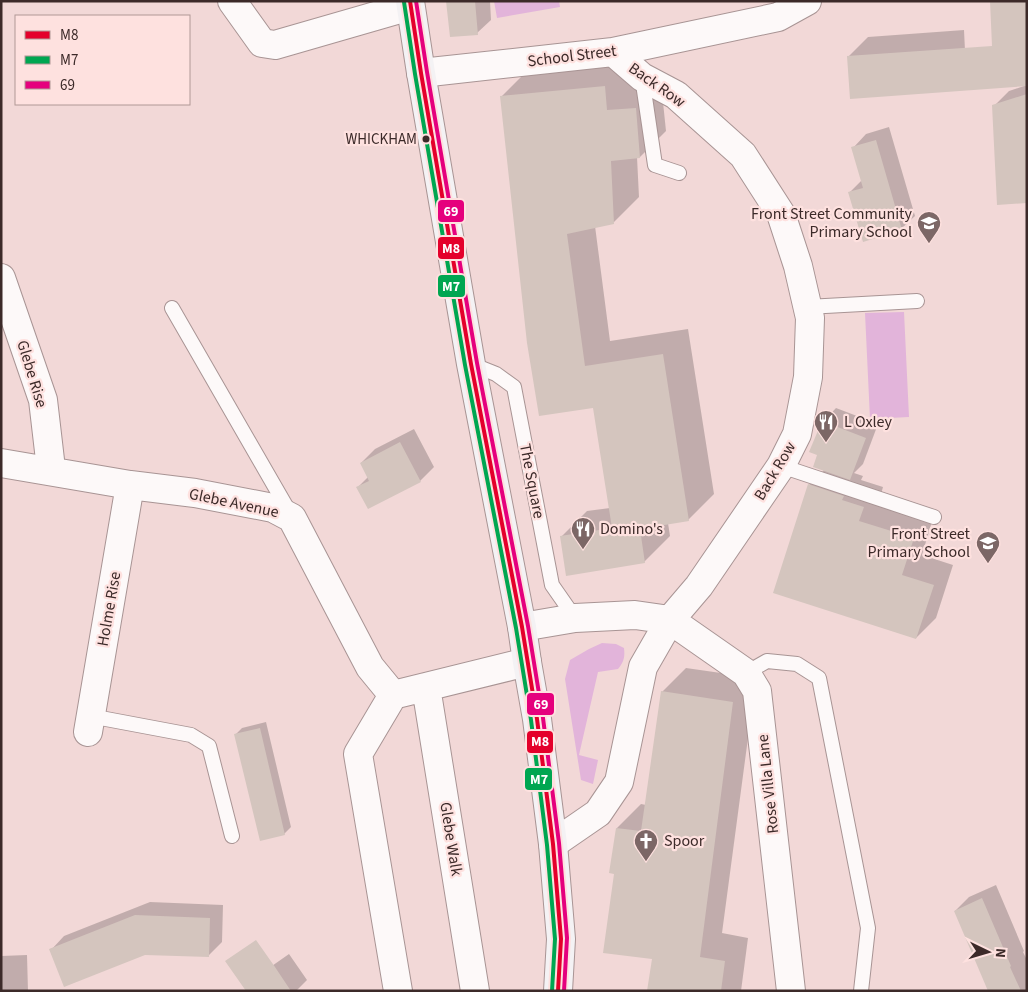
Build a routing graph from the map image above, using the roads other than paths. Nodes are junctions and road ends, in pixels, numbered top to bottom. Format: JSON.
{"nodes":[{"id":1,"x":232,"y":1,"type":"edge"},
{"id":2,"x":807,"y":1,"type":"edge"},
{"id":3,"x":410,"y":3,"type":"edge"},
{"id":4,"x":613,"y":52,"type":"junction"},
{"id":5,"x":421,"y":74,"type":"junction"},
{"id":6,"x":642,"y":77,"type":"junction"},
{"id":7,"x":679,"y":172,"type":"dead end"},
{"id":8,"x":1,"y":278,"type":"edge"},
{"id":9,"x":917,"y":301,"type":"dead end"},
{"id":10,"x":807,"y":307,"type":"junction"},
{"id":11,"x":172,"y":308,"type":"dead end"},
{"id":12,"x":471,"y":364,"type":"junction"},
{"id":13,"x":1,"y":463,"type":"edge"},
{"id":14,"x":781,"y":466,"type":"junction"},
{"id":15,"x":50,"y":471,"type":"junction"},
{"id":16,"x":130,"y":485,"type":"junction"},
{"id":17,"x":934,"y":517,"type":"dead end"},
{"id":18,"x":292,"y":518,"type":"junction"},
{"id":19,"x":575,"y":618,"type":"junction"},
{"id":20,"x":670,"y":620,"type":"junction"},
{"id":21,"x":522,"y":627,"type":"junction"},
{"id":22,"x":527,"y":662,"type":"junction"},
{"id":23,"x":746,"y":673,"type":"junction"},
{"id":24,"x":426,"y":687,"type":"junction"},
{"id":25,"x":393,"y":695,"type":"junction"},
{"id":26,"x":89,"y":724,"type":"joint"},
{"id":27,"x":232,"y":836,"type":"dead end"},
{"id":28,"x":553,"y":844,"type":"junction"},
{"id":29,"x":398,"y":991,"type":"edge"},
{"id":30,"x":475,"y":991,"type":"edge"},
{"id":31,"x":558,"y":991,"type":"edge"},
{"id":32,"x":791,"y":991,"type":"edge"},
{"id":33,"x":861,"y":991,"type":"edge"}],
"edges":[{"from":1,"to":3,"type":"street"},
{"from":2,"to":4,"type":"street","name":"School Street"},
{"from":3,"to":5,"type":"main road"},
{"from":4,"to":5,"type":"street","name":"School Street"},
{"from":4,"to":6,"type":"street","name":"Back Row"},
{"from":5,"to":12,"type":"main road"},
{"from":6,"to":7,"type":"lane"},
{"from":6,"to":10,"type":"street","name":"Back Row"},
{"from":8,"to":15,"type":"street","name":"Glebe Rise"},
{"from":9,"to":10,"type":"lane"},
{"from":10,"to":14,"type":"street","name":"Back Row"},
{"from":11,"to":18,"type":"lane"},
{"from":12,"to":19,"type":"lane","name":"The Square"},
{"from":12,"to":21,"type":"main road"},
{"from":13,"to":15,"type":"street","name":"Glebe Avenue"},
{"from":14,"to":17,"type":"lane"},
{"from":14,"to":20,"type":"street","name":"Back Row"},
{"from":15,"to":16,"type":"street","name":"Glebe Avenue"},
{"from":16,"to":18,"type":"street","name":"Glebe Avenue"},
{"from":16,"to":26,"type":"street","name":"Holme Rise"},
{"from":18,"to":25,"type":"street","name":"Glebe Avenue"},
{"from":19,"to":20,"type":"street"},
{"from":19,"to":21,"type":"street"},
{"from":20,"to":23,"type":"street","name":"Rose Villa Lane"},
{"from":20,"to":28,"type":"street","name":"Back Row"},
{"from":21,"to":22,"type":"main road"},
{"from":22,"to":24,"type":"street"},
{"from":22,"to":28,"type":"main road"},
{"from":23,"to":32,"type":"street","name":"Rose Villa Lane"},
{"from":23,"to":33,"type":"lane"},
{"from":24,"to":25,"type":"street"},
{"from":24,"to":30,"type":"street","name":"Glebe Walk"},
{"from":25,"to":29,"type":"street"},
{"from":26,"to":27,"type":"lane"},
{"from":28,"to":31,"type":"main road"}]}
